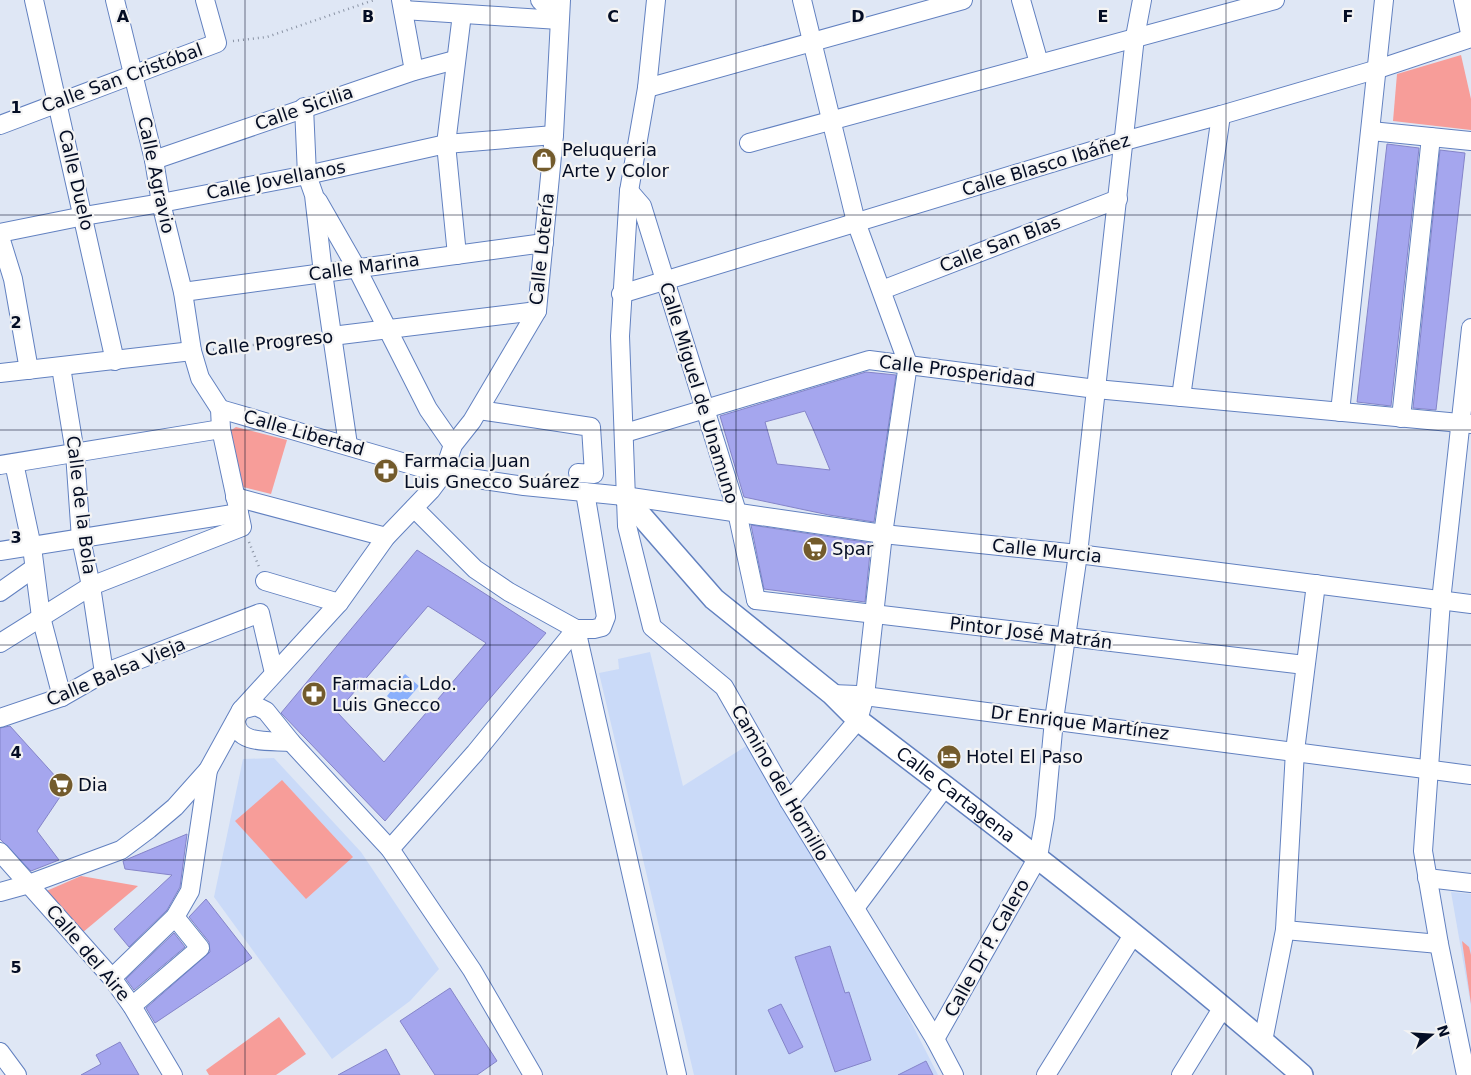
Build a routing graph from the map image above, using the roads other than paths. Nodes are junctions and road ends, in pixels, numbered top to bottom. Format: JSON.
{"nodes":[{"id":1,"x":34,"y":0,"type":"edge"},
{"id":2,"x":116,"y":0,"type":"edge"},
{"id":3,"x":205,"y":0,"type":"edge"},
{"id":4,"x":540,"y":0,"type":"edge"},
{"id":5,"x":561,"y":0,"type":"edge"},
{"id":6,"x":656,"y":0,"type":"edge"},
{"id":7,"x":802,"y":0,"type":"edge"},
{"id":8,"x":963,"y":0,"type":"edge"},
{"id":9,"x":1021,"y":0,"type":"edge"},
{"id":10,"x":1142,"y":0,"type":"edge"},
{"id":11,"x":1275,"y":0,"type":"edge"},
{"id":12,"x":1384,"y":0,"type":"edge"},
{"id":13,"x":1462,"y":0,"type":"edge"},
{"id":14,"x":402,"y":5,"type":"edge"},
{"id":15,"x":462,"y":14,"type":"junction"},
{"id":16,"x":559,"y":20,"type":"junction"},
{"id":17,"x":1135,"y":38,"type":"junction"},
{"id":18,"x":1471,"y":38,"type":"edge"},
{"id":19,"x":813,"y":42,"type":"junction"},
{"id":20,"x":455,"y":60,"type":"junction"},
{"id":21,"x":1039,"y":63,"type":"junction"},
{"id":22,"x":1378,"y":69,"type":"junction"},
{"id":23,"x":414,"y":71,"type":"junction"},
{"id":24,"x":133,"y":74,"type":"junction"},
{"id":25,"x":647,"y":88,"type":"junction"},
{"id":26,"x":58,"y":101,"type":"junction"},
{"id":27,"x":304,"y":108,"type":"junction"},
{"id":28,"x":1221,"y":115,"type":"junction"},
{"id":29,"x":832,"y":121,"type":"junction"},
{"id":30,"x":0,"y":125,"type":"edge"},
{"id":31,"x":1371,"y":131,"type":"junction"},
{"id":32,"x":554,"y":135,"type":"junction"},
{"id":33,"x":1431,"y":137,"type":"junction"},
{"id":34,"x":1124,"y":141,"type":"junction"},
{"id":35,"x":1471,"y":141,"type":"edge"},
{"id":36,"x":749,"y":143,"type":"dead end"},
{"id":37,"x":446,"y":144,"type":"junction"},
{"id":38,"x":154,"y":160,"type":"junction"},
{"id":39,"x":308,"y":175,"type":"junction"},
{"id":40,"x":629,"y":191,"type":"junction"},
{"id":41,"x":314,"y":194,"type":"junction"},
{"id":42,"x":1118,"y":199,"type":"junction"},
{"id":43,"x":160,"y":204,"type":"junction"},
{"id":44,"x":84,"y":216,"type":"junction"},
{"id":45,"x":856,"y":222,"type":"junction"},
{"id":46,"x":0,"y":235,"type":"edge"},
{"id":47,"x":544,"y":243,"type":"junction"},
{"id":48,"x":457,"y":255,"type":"junction"},
{"id":49,"x":357,"y":269,"type":"junction"},
{"id":50,"x":323,"y":273,"type":"junction"},
{"id":51,"x":6,"y":280,"type":"edge"},
{"id":52,"x":664,"y":281,"type":"junction"},
{"id":53,"x":882,"y":290,"type":"junction"},
{"id":54,"x":183,"y":292,"type":"junction"},
{"id":55,"x":621,"y":294,"type":"junction"},
{"id":56,"x":537,"y":311,"type":"junction"},
{"id":57,"x":1471,"y":328,"type":"edge"},
{"id":58,"x":388,"y":331,"type":"junction"},
{"id":59,"x":332,"y":336,"type":"junction"},
{"id":60,"x":192,"y":352,"type":"junction"},
{"id":61,"x":115,"y":361,"type":"junction"},
{"id":62,"x":1469,"y":361,"type":"edge"},
{"id":63,"x":908,"y":364,"type":"junction"},
{"id":64,"x":60,"y":367,"type":"junction"},
{"id":65,"x":28,"y":370,"type":"junction"},
{"id":66,"x":0,"y":373,"type":"edge"},
{"id":67,"x":1096,"y":389,"type":"junction"},
{"id":68,"x":1181,"y":398,"type":"junction"},
{"id":69,"x":220,"y":409,"type":"junction"},
{"id":70,"x":706,"y":409,"type":"junction"},
{"id":71,"x":1340,"y":412,"type":"junction"},
{"id":72,"x":476,"y":416,"type":"junction"},
{"id":73,"x":1401,"y":418,"type":"junction"},
{"id":74,"x":1466,"y":424,"type":"edge"},
{"id":75,"x":221,"y":429,"type":"junction"},
{"id":76,"x":625,"y":433,"type":"junction"},
{"id":77,"x":348,"y":445,"type":"junction"},
{"id":78,"x":453,"y":445,"type":"junction"},
{"id":79,"x":75,"y":454,"type":"junction"},
{"id":80,"x":7,"y":464,"type":"edge"},
{"id":81,"x":578,"y":473,"type":"dead end"},
{"id":82,"x":443,"y":474,"type":"junction"},
{"id":83,"x":585,"y":492,"type":"junction"},
{"id":84,"x":624,"y":496,"type":"junction"},
{"id":85,"x":414,"y":508,"type":"junction"},
{"id":86,"x":239,"y":512,"type":"junction"},
{"id":87,"x":737,"y":512,"type":"junction"},
{"id":88,"x":883,"y":534,"type":"junction"},
{"id":89,"x":386,"y":537,"type":"junction"},
{"id":90,"x":81,"y":539,"type":"junction"},
{"id":91,"x":32,"y":547,"type":"junction"},
{"id":92,"x":0,"y":551,"type":"edge"},
{"id":93,"x":1078,"y":554,"type":"junction"},
{"id":94,"x":34,"y":568,"type":"junction"},
{"id":95,"x":265,"y":581,"type":"dead end"},
{"id":96,"x":1316,"y":584,"type":"junction"},
{"id":97,"x":91,"y":586,"type":"junction"},
{"id":98,"x":0,"y":592,"type":"edge"},
{"id":99,"x":756,"y":600,"type":"junction"},
{"id":100,"x":1441,"y":601,"type":"junction"},
{"id":101,"x":340,"y":604,"type":"junction"},
{"id":102,"x":1471,"y":604,"type":"edge"},
{"id":103,"x":733,"y":612,"type":"junction"},
{"id":104,"x":874,"y":613,"type":"junction"},
{"id":105,"x":41,"y":617,"type":"junction"},
{"id":106,"x":576,"y":628,"type":"junction"},
{"id":107,"x":1065,"y":638,"type":"junction"},
{"id":108,"x":0,"y":643,"type":"edge"},
{"id":109,"x":1305,"y":665,"type":"junction"},
{"id":110,"x":104,"y":673,"type":"junction"},
{"id":111,"x":271,"y":677,"type":"junction"},
{"id":112,"x":832,"y":694,"type":"junction"},
{"id":113,"x":865,"y":696,"type":"junction"},
{"id":114,"x":62,"y":697,"type":"junction"},
{"id":115,"x":267,"y":714,"type":"junction"},
{"id":116,"x":239,"y":715,"type":"junction"},
{"id":117,"x":0,"y":718,"type":"edge"},
{"id":118,"x":858,"y":720,"type":"junction"},
{"id":119,"x":1054,"y":720,"type":"junction"},
{"id":120,"x":252,"y":739,"type":"junction"},
{"id":121,"x":291,"y":742,"type":"junction"},
{"id":122,"x":217,"y":751,"type":"junction"},
{"id":123,"x":1295,"y":751,"type":"junction"},
{"id":124,"x":208,"y":770,"type":"junction"},
{"id":125,"x":1430,"y":770,"type":"junction"},
{"id":126,"x":1471,"y":775,"type":"edge"},
{"id":127,"x":945,"y":787,"type":"junction"},
{"id":128,"x":789,"y":801,"type":"junction"},
{"id":129,"x":390,"y":850,"type":"junction"},
{"id":130,"x":0,"y":852,"type":"edge"},
{"id":131,"x":1038,"y":857,"type":"junction"},
{"id":132,"x":1427,"y":878,"type":"junction"},
{"id":133,"x":1471,"y":883,"type":"edge"},
{"id":134,"x":29,"y":884,"type":"junction"},
{"id":135,"x":0,"y":892,"type":"edge"},
{"id":136,"x":855,"y":908,"type":"junction"},
{"id":137,"x":175,"y":917,"type":"junction"},
{"id":138,"x":1285,"y":930,"type":"junction"},
{"id":139,"x":1133,"y":935,"type":"junction"},
{"id":140,"x":1439,"y":944,"type":"junction"},
{"id":141,"x":112,"y":978,"type":"junction"},
{"id":142,"x":132,"y":1006,"type":"junction"},
{"id":143,"x":1223,"y":1007,"type":"junction"},
{"id":144,"x":935,"y":1040,"type":"junction"},
{"id":145,"x":1263,"y":1041,"type":"junction"},
{"id":146,"x":0,"y":1052,"type":"edge"},
{"id":147,"x":17,"y":1075,"type":"edge"},
{"id":148,"x":173,"y":1075,"type":"edge"},
{"id":149,"x":533,"y":1075,"type":"edge"},
{"id":150,"x":677,"y":1075,"type":"edge"},
{"id":151,"x":954,"y":1075,"type":"edge"},
{"id":152,"x":1046,"y":1075,"type":"edge"},
{"id":153,"x":1181,"y":1075,"type":"edge"},
{"id":154,"x":1302,"y":1075,"type":"edge"},
{"id":155,"x":1466,"y":1075,"type":"edge"}],
"edges":[{"from":1,"to":26,"type":"street","name":"Calle Duelo"},
{"from":2,"to":24,"type":"street","name":"Calle Agravio"},
{"from":3,"to":24,"type":"street","name":"Calle San Cristóbal"},
{"from":4,"to":16,"type":"street"},
{"from":5,"to":16,"type":"street","name":"Calle Lotería"},
{"from":6,"to":25,"type":"street","name":"Camino del Hornillo"},
{"from":7,"to":19,"type":"street"},
{"from":8,"to":19,"type":"street"},
{"from":9,"to":21,"type":"street"},
{"from":10,"to":17,"type":"street","name":"Calle Dr P. Calero"},
{"from":11,"to":17,"type":"street"},
{"from":12,"to":22,"type":"street"},
{"from":13,"to":18,"type":"street"},
{"from":14,"to":15,"type":"street"},
{"from":14,"to":23,"type":"street"},
{"from":15,"to":16,"type":"street"},
{"from":15,"to":20,"type":"street"},
{"from":16,"to":32,"type":"street","name":"Calle Lotería"},
{"from":17,"to":21,"type":"street"},
{"from":17,"to":34,"type":"street","name":"Calle Dr P. Calero"},
{"from":18,"to":22,"type":"street","name":"Calle Blasco Ibáñez"},
{"from":19,"to":25,"type":"street"},
{"from":19,"to":29,"type":"street"},
{"from":20,"to":23,"type":"street","name":"Calle Sicilia"},
{"from":20,"to":37,"type":"street"},
{"from":21,"to":29,"type":"street"},
{"from":22,"to":28,"type":"street","name":"Calle Blasco Ibáñez"},
{"from":22,"to":31,"type":"street"},
{"from":23,"to":27,"type":"street","name":"Calle Sicilia"},
{"from":24,"to":26,"type":"street","name":"Calle San Cristóbal"},
{"from":24,"to":38,"type":"street","name":"Calle Agravio"},
{"from":25,"to":40,"type":"street","name":"Camino del Hornillo"},
{"from":26,"to":30,"type":"street","name":"Calle San Cristóbal"},
{"from":26,"to":44,"type":"street","name":"Calle Duelo"},
{"from":27,"to":38,"type":"street","name":"Calle Sicilia"},
{"from":27,"to":39,"type":"street"},
{"from":28,"to":34,"type":"street","name":"Calle Blasco Ibáñez"},
{"from":28,"to":68,"type":"street"},
{"from":29,"to":36,"type":"street"},
{"from":29,"to":45,"type":"street"},
{"from":31,"to":33,"type":"street"},
{"from":31,"to":71,"type":"street"},
{"from":32,"to":37,"type":"street","name":"Calle Jovellanos"},
{"from":32,"to":47,"type":"street","name":"Calle Lotería"},
{"from":33,"to":35,"type":"street"},
{"from":33,"to":73,"type":"street"},
{"from":34,"to":42,"type":"street","name":"Calle Dr P. Calero"},
{"from":34,"to":45,"type":"street","name":"Calle Blasco Ibáñez"},
{"from":37,"to":39,"type":"street","name":"Calle Jovellanos"},
{"from":37,"to":48,"type":"street"},
{"from":38,"to":43,"type":"street","name":"Calle Agravio"},
{"from":39,"to":41,"type":"street"},
{"from":39,"to":43,"type":"street","name":"Calle Jovellanos"},
{"from":40,"to":52,"type":"street","name":"Calle Miguel de Unamuno"},
{"from":40,"to":55,"type":"street","name":"Camino del Hornillo"},
{"from":41,"to":49,"type":"street"},
{"from":41,"to":50,"type":"street"},
{"from":42,"to":53,"type":"street","name":"Calle San Blas"},
{"from":42,"to":67,"type":"street","name":"Calle Dr P. Calero"},
{"from":43,"to":44,"type":"street","name":"Calle Jovellanos"},
{"from":43,"to":54,"type":"street","name":"Calle Agravio"},
{"from":44,"to":46,"type":"street","name":"Calle Jovellanos"},
{"from":44,"to":61,"type":"street","name":"Calle Duelo"},
{"from":45,"to":52,"type":"street","name":"Calle Blasco Ibáñez"},
{"from":45,"to":53,"type":"street"},
{"from":46,"to":51,"type":"street"},
{"from":47,"to":48,"type":"street","name":"Calle Marina"},
{"from":47,"to":56,"type":"street","name":"Calle Lotería"},
{"from":48,"to":49,"type":"street","name":"Calle Marina"},
{"from":49,"to":50,"type":"street","name":"Calle Marina"},
{"from":49,"to":58,"type":"street"},
{"from":50,"to":54,"type":"street","name":"Calle Marina"},
{"from":50,"to":59,"type":"street"},
{"from":51,"to":65,"type":"street"},
{"from":52,"to":55,"type":"street","name":"Calle Blasco Ibáñez"},
{"from":52,"to":70,"type":"street","name":"Calle Miguel de Unamuno"},
{"from":53,"to":63,"type":"street"},
{"from":54,"to":60,"type":"street","name":"Calle Agravio"},
{"from":55,"to":76,"type":"street","name":"Camino del Hornillo"},
{"from":56,"to":58,"type":"street","name":"Calle Progreso"},
{"from":56,"to":72,"type":"street","name":"Calle Lotería"},
{"from":57,"to":62,"type":"street"},
{"from":58,"to":59,"type":"street","name":"Calle Progreso"},
{"from":58,"to":78,"type":"street"},
{"from":59,"to":77,"type":"street"},
{"from":60,"to":61,"type":"street","name":"Calle Progreso"},
{"from":60,"to":69,"type":"street","name":"Calle Agravio"},
{"from":61,"to":64,"type":"street","name":"Calle Progreso"},
{"from":62,"to":74,"type":"street"},
{"from":63,"to":67,"type":"street","name":"Calle Prosperidad"},
{"from":63,"to":70,"type":"street","name":"Calle Prosperidad"},
{"from":63,"to":88,"type":"street"},
{"from":64,"to":65,"type":"street","name":"Calle Progreso"},
{"from":64,"to":79,"type":"street","name":"Calle de la Bola"},
{"from":65,"to":66,"type":"street","name":"Calle Progreso"},
{"from":67,"to":68,"type":"street","name":"Calle Prosperidad"},
{"from":67,"to":93,"type":"street","name":"Calle Dr P. Calero"},
{"from":68,"to":71,"type":"street","name":"Calle Prosperidad"},
{"from":69,"to":75,"type":"street"},
{"from":69,"to":77,"type":"street","name":"Calle Libertad"},
{"from":70,"to":76,"type":"street","name":"Calle Prosperidad"},
{"from":70,"to":87,"type":"street","name":"Calle Miguel de Unamuno"},
{"from":71,"to":73,"type":"street","name":"Calle Prosperidad"},
{"from":72,"to":78,"type":"street","name":"Calle Lotería"},
{"from":72,"to":81,"type":"street"},
{"from":73,"to":74,"type":"street","name":"Calle Prosperidad"},
{"from":74,"to":100,"type":"street"},
{"from":75,"to":79,"type":"street"},
{"from":75,"to":86,"type":"street"},
{"from":76,"to":84,"type":"street","name":"Camino del Hornillo"},
{"from":77,"to":82,"type":"street","name":"Calle Libertad"},
{"from":78,"to":82,"type":"street","name":"Calle Lotería"},
{"from":79,"to":80,"type":"street"},
{"from":79,"to":90,"type":"street","name":"Calle de la Bola"},
{"from":80,"to":91,"type":"street"},
{"from":82,"to":83,"type":"street","name":"Calle Libertad"},
{"from":82,"to":85,"type":"street"},
{"from":83,"to":84,"type":"street","name":"Calle Libertad"},
{"from":83,"to":106,"type":"street"},
{"from":84,"to":87,"type":"street","name":"Calle Murcia"},
{"from":84,"to":103,"type":"main road","name":"Calle Cartagena"},
{"from":84,"to":128,"type":"street","name":"Camino del Hornillo"},
{"from":85,"to":89,"type":"street"},
{"from":85,"to":106,"type":"street"},
{"from":86,"to":89,"type":"street"},
{"from":86,"to":90,"type":"street"},
{"from":86,"to":97,"type":"street"},
{"from":87,"to":88,"type":"street","name":"Calle Murcia"},
{"from":87,"to":99,"type":"street","name":"Calle Miguel de Unamuno"},
{"from":88,"to":93,"type":"street","name":"Calle Murcia"},
{"from":88,"to":104,"type":"street"},
{"from":89,"to":101,"type":"street"},
{"from":90,"to":91,"type":"street"},
{"from":90,"to":97,"type":"street","name":"Calle de la Bola"},
{"from":91,"to":92,"type":"street"},
{"from":91,"to":94,"type":"street"},
{"from":93,"to":96,"type":"street","name":"Calle Murcia"},
{"from":93,"to":107,"type":"street","name":"Calle Dr P. Calero"},
{"from":94,"to":98,"type":"street"},
{"from":94,"to":105,"type":"street"},
{"from":95,"to":101,"type":"street"},
{"from":96,"to":100,"type":"street","name":"Calle Murcia"},
{"from":96,"to":109,"type":"street"},
{"from":97,"to":105,"type":"street"},
{"from":97,"to":110,"type":"street","name":"Calle de la Bola"},
{"from":99,"to":103,"type":"street"},
{"from":99,"to":104,"type":"street","name":"Pintor José Matrán"},
{"from":100,"to":102,"type":"street","name":"Calle Murcia"},
{"from":100,"to":125,"type":"street"},
{"from":101,"to":111,"type":"street"},
{"from":103,"to":112,"type":"main road","name":"Calle Cartagena"},
{"from":104,"to":107,"type":"street","name":"Pintor José Matrán"},
{"from":104,"to":113,"type":"street"},
{"from":105,"to":108,"type":"street"},
{"from":105,"to":114,"type":"street"},
{"from":106,"to":129,"type":"street"},
{"from":106,"to":150,"type":"street"},
{"from":107,"to":109,"type":"street","name":"Pintor José Matrán"},
{"from":107,"to":119,"type":"street","name":"Calle Dr P. Calero"},
{"from":109,"to":123,"type":"street"},
{"from":110,"to":111,"type":"street","name":"Calle Balsa Vieja"},
{"from":110,"to":114,"type":"street","name":"Calle Balsa Vieja"},
{"from":111,"to":115,"type":"street"},
{"from":111,"to":116,"type":"street"},
{"from":112,"to":113,"type":"street","name":"Dr Enrique Martínez"},
{"from":112,"to":118,"type":"main road","name":"Calle Cartagena"},
{"from":113,"to":118,"type":"street"},
{"from":113,"to":119,"type":"street","name":"Dr Enrique Martínez"},
{"from":114,"to":117,"type":"street","name":"Calle Balsa Vieja"},
{"from":115,"to":116,"type":"street"},
{"from":115,"to":120,"type":"street"},
{"from":115,"to":121,"type":"street"},
{"from":116,"to":120,"type":"street"},
{"from":116,"to":122,"type":"street"},
{"from":118,"to":127,"type":"main road","name":"Calle Cartagena"},
{"from":118,"to":128,"type":"street"},
{"from":119,"to":123,"type":"street","name":"Dr Enrique Martínez"},
{"from":119,"to":131,"type":"street","name":"Calle Dr P. Calero"},
{"from":120,"to":121,"type":"street"},
{"from":120,"to":122,"type":"street"},
{"from":121,"to":129,"type":"street"},
{"from":122,"to":124,"type":"street"},
{"from":123,"to":125,"type":"street","name":"Dr Enrique Martínez"},
{"from":123,"to":138,"type":"street"},
{"from":124,"to":134,"type":"street"},
{"from":124,"to":137,"type":"street"},
{"from":125,"to":126,"type":"street","name":"Dr Enrique Martínez"},
{"from":125,"to":132,"type":"street"},
{"from":127,"to":131,"type":"main road","name":"Calle Cartagena"},
{"from":127,"to":136,"type":"street"},
{"from":128,"to":136,"type":"street","name":"Camino del Hornillo"},
{"from":129,"to":149,"type":"street"},
{"from":130,"to":134,"type":"street","name":"Calle del Aire"},
{"from":131,"to":139,"type":"main road","name":"Calle Cartagena"},
{"from":131,"to":144,"type":"street","name":"Calle Dr P. Calero"},
{"from":132,"to":133,"type":"street"},
{"from":132,"to":140,"type":"street"},
{"from":134,"to":135,"type":"street"},
{"from":134,"to":141,"type":"street","name":"Calle del Aire"},
{"from":136,"to":144,"type":"street","name":"Camino del Hornillo"},
{"from":137,"to":141,"type":"street"},
{"from":137,"to":142,"type":"street"},
{"from":138,"to":140,"type":"street"},
{"from":138,"to":145,"type":"street"},
{"from":139,"to":143,"type":"main road","name":"Calle Cartagena"},
{"from":139,"to":152,"type":"street"},
{"from":140,"to":155,"type":"street"},
{"from":141,"to":142,"type":"street","name":"Calle del Aire"},
{"from":142,"to":148,"type":"street","name":"Calle del Aire"},
{"from":143,"to":145,"type":"main road","name":"Calle Cartagena"},
{"from":143,"to":153,"type":"street"},
{"from":144,"to":151,"type":"street","name":"Camino del Hornillo"},
{"from":145,"to":154,"type":"main road","name":"Calle Cartagena"},
{"from":146,"to":147,"type":"street"}]}
